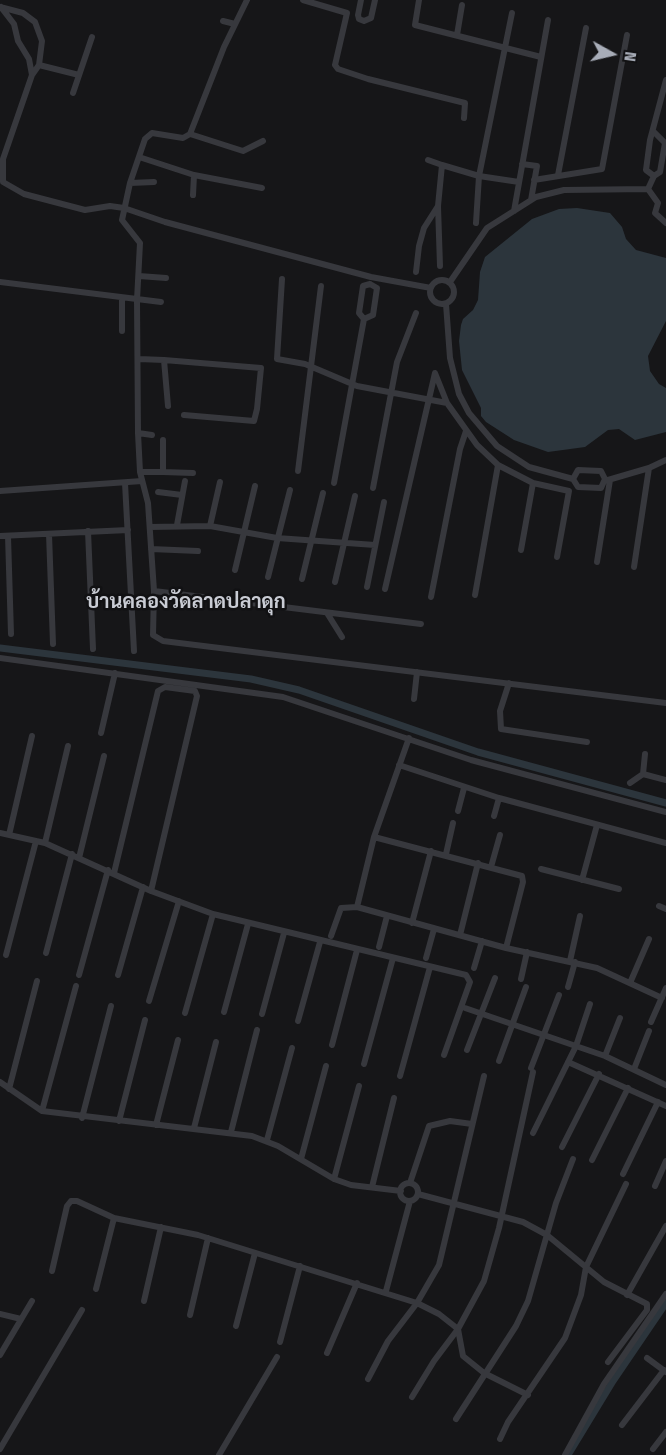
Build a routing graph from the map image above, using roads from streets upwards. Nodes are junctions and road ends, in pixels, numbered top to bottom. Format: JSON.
{"nodes":[{"id":1,"x":247,"y":0,"type":"edge"},
{"id":2,"x":303,"y":0,"type":"edge"},
{"id":3,"x":361,"y":0,"type":"edge"},
{"id":4,"x":375,"y":0,"type":"edge"},
{"id":5,"x":419,"y":0,"type":"edge"},
{"id":6,"x":323,"y":2,"type":"edge"},
{"id":7,"x":462,"y":5,"type":"dead end"},
{"id":8,"x":0,"y":7,"type":"edge"},
{"id":9,"x":512,"y":13,"type":"dead end"},
{"id":10,"x":548,"y":20,"type":"dead end"},
{"id":11,"x":223,"y":21,"type":"dead end"},
{"id":12,"x":235,"y":24,"type":"junction"},
{"id":13,"x":586,"y":28,"type":"dead end"},
{"id":14,"x":457,"y":35,"type":"junction"},
{"id":15,"x":627,"y":35,"type":"dead end"},
{"id":16,"x":92,"y":37,"type":"dead end"},
{"id":17,"x":506,"y":50,"type":"junction"},
{"id":18,"x":541,"y":57,"type":"junction"},
{"id":19,"x":39,"y":65,"type":"junction"},
{"id":20,"x":32,"y":75,"type":"junction"},
{"id":21,"x":79,"y":75,"type":"junction"},
{"id":22,"x":666,"y":80,"type":"edge"},
{"id":23,"x":73,"y":93,"type":"dead end"},
{"id":24,"x":464,"y":118,"type":"dead end"},
{"id":25,"x":654,"y":132,"type":"junction"},
{"id":26,"x":190,"y":134,"type":"junction"},
{"id":27,"x":263,"y":141,"type":"dead end"},
{"id":28,"x":139,"y":157,"type":"junction"},
{"id":29,"x":428,"y":160,"type":"dead end"},
{"id":30,"x":522,"y":164,"type":"junction"},
{"id":31,"x":442,"y":165,"type":"junction"},
{"id":32,"x":194,"y":175,"type":"junction"},
{"id":33,"x":479,"y":176,"type":"junction"},
{"id":34,"x":558,"y":176,"type":"junction"},
{"id":35,"x":654,"y":176,"type":"junction"},
{"id":36,"x":534,"y":180,"type":"junction"},
{"id":37,"x":1,"y":182,"type":"edge"},
{"id":38,"x":154,"y":182,"type":"dead end"},
{"id":39,"x":519,"y":182,"type":"junction"},
{"id":40,"x":130,"y":183,"type":"junction"},
{"id":41,"x":262,"y":188,"type":"dead end"},
{"id":42,"x":648,"y":189,"type":"junction"},
{"id":43,"x":193,"y":195,"type":"dead end"},
{"id":44,"x":531,"y":200,"type":"junction"},
{"id":45,"x":666,"y":202,"type":"edge"},
{"id":46,"x":658,"y":203,"type":"junction"},
{"id":47,"x":438,"y":206,"type":"junction"},
{"id":48,"x":124,"y":208,"type":"junction"},
{"id":49,"x":514,"y":211,"type":"junction"},
{"id":50,"x":476,"y":223,"type":"dead end"},
{"id":51,"x":666,"y":223,"type":"edge"},
{"id":52,"x":440,"y":266,"type":"dead end"},
{"id":53,"x":416,"y":272,"type":"dead end"},
{"id":54,"x":139,"y":276,"type":"junction"},
{"id":55,"x":166,"y":278,"type":"dead end"},
{"id":56,"x":282,"y":279,"type":"dead end"},
{"id":57,"x":371,"y":280,"type":"junction"},
{"id":58,"x":0,"y":282,"type":"edge"},
{"id":59,"x":450,"y":282,"type":"junction"},
{"id":60,"x":321,"y":286,"type":"dead end"},
{"id":61,"x":431,"y":288,"type":"junction"},
{"id":62,"x":122,"y":298,"type":"junction"},
{"id":63,"x":137,"y":300,"type":"junction"},
{"id":64,"x":160,"y":302,"type":"dead end"},
{"id":65,"x":446,"y":304,"type":"junction"},
{"id":66,"x":416,"y":313,"type":"dead end"},
{"id":67,"x":364,"y":319,"type":"junction"},
{"id":68,"x":122,"y":332,"type":"dead end"},
{"id":69,"x":139,"y":359,"type":"junction"},
{"id":70,"x":164,"y":360,"type":"junction"},
{"id":71,"x":312,"y":367,"type":"junction"},
{"id":72,"x":353,"y":384,"type":"junction"},
{"id":73,"x":391,"y":393,"type":"junction"},
{"id":74,"x":428,"y":399,"type":"junction"},
{"id":75,"x":447,"y":403,"type":"junction"},
{"id":76,"x":168,"y":406,"type":"dead end"},
{"id":77,"x":184,"y":415,"type":"dead end"},
{"id":78,"x":466,"y":431,"type":"junction"},
{"id":79,"x":138,"y":433,"type":"junction"},
{"id":80,"x":152,"y":435,"type":"dead end"},
{"id":81,"x":163,"y":440,"type":"dead end"},
{"id":82,"x":666,"y":460,"type":"edge"},
{"id":83,"x":498,"y":465,"type":"junction"},
{"id":84,"x":649,"y":468,"type":"junction"},
{"id":85,"x":298,"y":471,"type":"dead end"},
{"id":86,"x":140,"y":472,"type":"junction"},
{"id":87,"x":163,"y":472,"type":"junction"},
{"id":88,"x":193,"y":473,"type":"dead end"},
{"id":89,"x":573,"y":479,"type":"junction"},
{"id":90,"x":607,"y":479,"type":"junction"},
{"id":91,"x":185,"y":480,"type":"dead end"},
{"id":92,"x":142,"y":481,"type":"junction"},
{"id":93,"x":220,"y":482,"type":"dead end"},
{"id":94,"x":125,"y":483,"type":"junction"},
{"id":95,"x":334,"y":483,"type":"dead end"},
{"id":96,"x":533,"y":483,"type":"junction"},
{"id":97,"x":255,"y":486,"type":"dead end"},
{"id":98,"x":374,"y":488,"type":"dead end"},
{"id":99,"x":0,"y":490,"type":"edge"},
{"id":100,"x":290,"y":490,"type":"dead end"},
{"id":101,"x":158,"y":492,"type":"dead end"},
{"id":102,"x":323,"y":493,"type":"dead end"},
{"id":103,"x":182,"y":495,"type":"junction"},
{"id":104,"x":355,"y":496,"type":"dead end"},
{"id":105,"x":384,"y":502,"type":"dead end"},
{"id":106,"x":177,"y":525,"type":"junction"},
{"id":107,"x":210,"y":526,"type":"junction"},
{"id":108,"x":150,"y":527,"type":"junction"},
{"id":109,"x":128,"y":530,"type":"junction"},
{"id":110,"x":88,"y":531,"type":"junction"},
{"id":111,"x":243,"y":532,"type":"junction"},
{"id":112,"x":49,"y":534,"type":"junction"},
{"id":113,"x":0,"y":536,"type":"edge"},
{"id":114,"x":8,"y":536,"type":"junction"},
{"id":115,"x":277,"y":538,"type":"junction"},
{"id":116,"x":311,"y":539,"type":"junction"},
{"id":117,"x":344,"y":542,"type":"junction"},
{"id":118,"x":375,"y":545,"type":"junction"},
{"id":119,"x":151,"y":549,"type":"junction"},
{"id":120,"x":521,"y":550,"type":"dead end"},
{"id":121,"x":198,"y":552,"type":"dead end"},
{"id":122,"x":557,"y":557,"type":"dead end"},
{"id":123,"x":597,"y":562,"type":"dead end"},
{"id":124,"x":634,"y":567,"type":"dead end"},
{"id":125,"x":235,"y":570,"type":"dead end"},
{"id":126,"x":268,"y":577,"type":"dead end"},
{"id":127,"x":302,"y":579,"type":"dead end"},
{"id":128,"x":335,"y":582,"type":"dead end"},
{"id":129,"x":368,"y":587,"type":"dead end"},
{"id":130,"x":385,"y":588,"type":"dead end"},
{"id":131,"x":154,"y":591,"type":"junction"},
{"id":132,"x":475,"y":595,"type":"dead end"},
{"id":133,"x":431,"y":597,"type":"dead end"},
{"id":134,"x":327,"y":613,"type":"junction"},
{"id":135,"x":421,"y":624,"type":"dead end"},
{"id":136,"x":12,"y":634,"type":"dead end"},
{"id":137,"x":342,"y":637,"type":"dead end"},
{"id":138,"x":53,"y":644,"type":"dead end"},
{"id":139,"x":93,"y":649,"type":"dead end"},
{"id":140,"x":134,"y":651,"type":"dead end"},
{"id":141,"x":0,"y":658,"type":"edge"},
{"id":142,"x":417,"y":672,"type":"junction"},
{"id":143,"x":115,"y":673,"type":"junction"},
{"id":144,"x":509,"y":683,"type":"junction"},
{"id":145,"x":414,"y":699,"type":"dead end"},
{"id":146,"x":666,"y":703,"type":"edge"},
{"id":147,"x":101,"y":734,"type":"dead end"},
{"id":148,"x":32,"y":736,"type":"dead end"},
{"id":149,"x":409,"y":738,"type":"junction"},
{"id":150,"x":587,"y":742,"type":"dead end"},
{"id":151,"x":68,"y":746,"type":"dead end"},
{"id":152,"x":645,"y":754,"type":"dead end"},
{"id":153,"x":104,"y":756,"type":"dead end"},
{"id":154,"x":399,"y":765,"type":"junction"},
{"id":155,"x":643,"y":774,"type":"junction"},
{"id":156,"x":666,"y":780,"type":"edge"},
{"id":157,"x":630,"y":783,"type":"dead end"},
{"id":158,"x":464,"y":788,"type":"junction"},
{"id":159,"x":499,"y":798,"type":"junction"},
{"id":160,"x":458,"y":811,"type":"dead end"},
{"id":161,"x":666,"y":812,"type":"edge"},
{"id":162,"x":494,"y":816,"type":"dead end"},
{"id":163,"x":453,"y":823,"type":"dead end"},
{"id":164,"x":597,"y":825,"type":"junction"},
{"id":165,"x":500,"y":834,"type":"dead end"},
{"id":166,"x":3,"y":835,"type":"edge"},
{"id":167,"x":374,"y":837,"type":"junction"},
{"id":168,"x":36,"y":841,"type":"junction"},
{"id":169,"x":45,"y":843,"type":"junction"},
{"id":170,"x":666,"y":843,"type":"edge"},
{"id":171,"x":431,"y":851,"type":"junction"},
{"id":172,"x":72,"y":854,"type":"junction"},
{"id":173,"x":446,"y":854,"type":"junction"},
{"id":174,"x":79,"y":858,"type":"junction"},
{"id":175,"x":478,"y":863,"type":"junction"},
{"id":176,"x":491,"y":867,"type":"junction"},
{"id":177,"x":541,"y":869,"type":"dead end"},
{"id":178,"x":111,"y":872,"type":"junction"},
{"id":179,"x":582,"y":880,"type":"junction"},
{"id":180,"x":143,"y":887,"type":"junction"},
{"id":181,"x":619,"y":890,"type":"dead end"},
{"id":182,"x":151,"y":891,"type":"junction"},
{"id":183,"x":178,"y":901,"type":"junction"},
{"id":184,"x":659,"y":906,"type":"dead end"},
{"id":185,"x":357,"y":907,"type":"junction"},
{"id":186,"x":666,"y":909,"type":"edge"},
{"id":187,"x":213,"y":914,"type":"junction"},
{"id":188,"x":387,"y":916,"type":"junction"},
{"id":189,"x":580,"y":916,"type":"dead end"},
{"id":190,"x":412,"y":923,"type":"junction"},
{"id":191,"x":248,"y":924,"type":"junction"},
{"id":192,"x":434,"y":929,"type":"junction"},
{"id":193,"x":284,"y":933,"type":"junction"},
{"id":194,"x":460,"y":935,"type":"junction"},
{"id":195,"x":331,"y":936,"type":"dead end"},
{"id":196,"x":649,"y":939,"type":"dead end"},
{"id":197,"x":482,"y":941,"type":"junction"},
{"id":198,"x":320,"y":942,"type":"junction"},
{"id":199,"x":379,"y":947,"type":"dead end"},
{"id":200,"x":506,"y":948,"type":"junction"},
{"id":201,"x":357,"y":950,"type":"junction"},
{"id":202,"x":527,"y":952,"type":"junction"},
{"id":203,"x":46,"y":953,"type":"dead end"},
{"id":204,"x":6,"y":956,"type":"dead end"},
{"id":205,"x":393,"y":958,"type":"junction"},
{"id":206,"x":426,"y":958,"type":"dead end"},
{"id":207,"x":572,"y":961,"type":"junction"},
{"id":208,"x":430,"y":967,"type":"junction"},
{"id":209,"x":474,"y":968,"type":"dead end"},
{"id":210,"x":79,"y":975,"type":"dead end"},
{"id":211,"x":118,"y":975,"type":"dead end"},
{"id":212,"x":495,"y":978,"type":"dead end"},
{"id":213,"x":521,"y":979,"type":"dead end"},
{"id":214,"x":37,"y":981,"type":"dead end"},
{"id":215,"x":630,"y":982,"type":"junction"},
{"id":216,"x":76,"y":986,"type":"dead end"},
{"id":217,"x":526,"y":987,"type":"dead end"},
{"id":218,"x":568,"y":987,"type":"dead end"},
{"id":219,"x":666,"y":988,"type":"edge"},
{"id":220,"x":559,"y":995,"type":"dead end"},
{"id":221,"x":662,"y":998,"type":"junction"},
{"id":222,"x":149,"y":1001,"type":"dead end"},
{"id":223,"x":590,"y":1004,"type":"dead end"},
{"id":224,"x":111,"y":1006,"type":"dead end"},
{"id":225,"x":465,"y":1008,"type":"dead end"},
{"id":226,"x":224,"y":1012,"type":"dead end"},
{"id":227,"x":185,"y":1013,"type":"dead end"},
{"id":228,"x":482,"y":1013,"type":"junction"},
{"id":229,"x":262,"y":1014,"type":"dead end"},
{"id":230,"x":620,"y":1018,"type":"dead end"},
{"id":231,"x":145,"y":1020,"type":"dead end"},
{"id":232,"x":298,"y":1021,"type":"dead end"},
{"id":233,"x":651,"y":1022,"type":"dead end"},
{"id":234,"x":513,"y":1024,"type":"junction"},
{"id":235,"x":257,"y":1030,"type":"dead end"},
{"id":236,"x":649,"y":1031,"type":"dead end"},
{"id":237,"x":543,"y":1035,"type":"junction"},
{"id":238,"x":178,"y":1040,"type":"dead end"},
{"id":239,"x":216,"y":1042,"type":"dead end"},
{"id":240,"x":332,"y":1045,"type":"dead end"},
{"id":241,"x":576,"y":1046,"type":"junction"},
{"id":242,"x":291,"y":1048,"type":"dead end"},
{"id":243,"x":467,"y":1050,"type":"dead end"},
{"id":244,"x":444,"y":1055,"type":"dead end"},
{"id":245,"x":605,"y":1056,"type":"junction"},
{"id":246,"x":499,"y":1061,"type":"dead end"},
{"id":247,"x":568,"y":1062,"type":"junction"},
{"id":248,"x":364,"y":1064,"type":"dead end"},
{"id":249,"x":326,"y":1066,"type":"dead end"},
{"id":250,"x":634,"y":1069,"type":"junction"},
{"id":251,"x":598,"y":1074,"type":"junction"},
{"id":252,"x":400,"y":1076,"type":"dead end"},
{"id":253,"x":484,"y":1076,"type":"dead end"},
{"id":254,"x":0,"y":1082,"type":"edge"},
{"id":255,"x":666,"y":1083,"type":"edge"},
{"id":256,"x":359,"y":1086,"type":"dead end"},
{"id":257,"x":628,"y":1088,"type":"junction"},
{"id":258,"x":9,"y":1089,"type":"junction"},
{"id":259,"x":394,"y":1098,"type":"dead end"},
{"id":260,"x":658,"y":1102,"type":"junction"},
{"id":261,"x":666,"y":1106,"type":"edge"},
{"id":262,"x":42,"y":1111,"type":"junction"},
{"id":263,"x":82,"y":1118,"type":"junction"},
{"id":264,"x":118,"y":1121,"type":"junction"},
{"id":265,"x":472,"y":1124,"type":"junction"},
{"id":266,"x":156,"y":1125,"type":"junction"},
{"id":267,"x":194,"y":1128,"type":"junction"},
{"id":268,"x":231,"y":1132,"type":"junction"},
{"id":269,"x":533,"y":1132,"type":"dead end"},
{"id":270,"x":267,"y":1140,"type":"junction"},
{"id":271,"x":562,"y":1146,"type":"dead end"},
{"id":272,"x":301,"y":1159,"type":"junction"},
{"id":273,"x":573,"y":1159,"type":"dead end"},
{"id":274,"x":592,"y":1160,"type":"dead end"},
{"id":275,"x":666,"y":1161,"type":"edge"},
{"id":276,"x":623,"y":1173,"type":"dead end"},
{"id":277,"x":334,"y":1179,"type":"junction"},
{"id":278,"x":410,"y":1183,"type":"junction"},
{"id":279,"x":626,"y":1184,"type":"dead end"},
{"id":280,"x":655,"y":1186,"type":"dead end"},
{"id":281,"x":372,"y":1188,"type":"junction"},
{"id":282,"x":400,"y":1191,"type":"junction"},
{"id":283,"x":418,"y":1194,"type":"junction"},
{"id":284,"x":410,"y":1201,"type":"junction"},
{"id":285,"x":454,"y":1205,"type":"junction"},
{"id":286,"x":501,"y":1214,"type":"junction"},
{"id":287,"x":114,"y":1218,"type":"junction"},
{"id":288,"x":666,"y":1226,"type":"edge"},
{"id":289,"x":161,"y":1227,"type":"junction"},
{"id":290,"x":547,"y":1235,"type":"junction"},
{"id":291,"x":208,"y":1238,"type":"junction"},
{"id":292,"x":255,"y":1253,"type":"junction"},
{"id":293,"x":300,"y":1266,"type":"junction"},
{"id":294,"x":586,"y":1267,"type":"junction"},
{"id":295,"x":52,"y":1271,"type":"dead end"},
{"id":296,"x":357,"y":1283,"type":"junction"},
{"id":297,"x":96,"y":1289,"type":"dead end"},
{"id":298,"x":386,"y":1291,"type":"junction"},
{"id":299,"x":666,"y":1294,"type":"edge"},
{"id":300,"x":627,"y":1295,"type":"junction"},
{"id":301,"x":32,"y":1301,"type":"dead end"},
{"id":302,"x":144,"y":1301,"type":"dead end"},
{"id":303,"x":417,"y":1303,"type":"junction"},
{"id":304,"x":82,"y":1310,"type":"dead end"},
{"id":305,"x":0,"y":1314,"type":"edge"},
{"id":306,"x":190,"y":1315,"type":"dead end"},
{"id":307,"x":21,"y":1319,"type":"junction"},
{"id":308,"x":236,"y":1326,"type":"dead end"},
{"id":309,"x":458,"y":1329,"type":"junction"},
{"id":310,"x":280,"y":1342,"type":"dead end"},
{"id":311,"x":327,"y":1353,"type":"dead end"},
{"id":312,"x":0,"y":1355,"type":"edge"},
{"id":313,"x":277,"y":1357,"type":"dead end"},
{"id":314,"x":647,"y":1358,"type":"dead end"},
{"id":315,"x":608,"y":1362,"type":"dead end"},
{"id":316,"x":665,"y":1371,"type":"edge"},
{"id":317,"x":484,"y":1373,"type":"junction"},
{"id":318,"x":368,"y":1379,"type":"dead end"},
{"id":319,"x":528,"y":1395,"type":"junction"},
{"id":320,"x":412,"y":1397,"type":"dead end"},
{"id":321,"x":456,"y":1419,"type":"dead end"},
{"id":322,"x":622,"y":1425,"type":"dead end"},
{"id":323,"x":666,"y":1432,"type":"edge"},
{"id":324,"x":500,"y":1439,"type":"dead end"},
{"id":325,"x":0,"y":1449,"type":"edge"},
{"id":326,"x":653,"y":1449,"type":"dead end"},
{"id":327,"x":219,"y":1455,"type":"edge"},
{"id":328,"x":565,"y":1455,"type":"edge"}],
"edges":[{"from":1,"to":12,"type":"street"},
{"from":2,"to":6,"type":"street"},
{"from":3,"to":4,"type":"street"},
{"from":5,"to":14,"type":"street"},
{"from":6,"to":24,"type":"street"},
{"from":7,"to":14,"type":"street"},
{"from":8,"to":19,"type":"street"},
{"from":8,"to":20,"type":"street"},
{"from":9,"to":17,"type":"street"},
{"from":10,"to":18,"type":"street"},
{"from":11,"to":12,"type":"street"},
{"from":12,"to":26,"type":"street"},
{"from":13,"to":34,"type":"street"},
{"from":14,"to":17,"type":"street"},
{"from":15,"to":34,"type":"street"},
{"from":16,"to":21,"type":"street"},
{"from":17,"to":18,"type":"street"},
{"from":17,"to":33,"type":"street"},
{"from":18,"to":30,"type":"street"},
{"from":19,"to":20,"type":"street"},
{"from":19,"to":21,"type":"street"},
{"from":20,"to":37,"type":"street"},
{"from":21,"to":23,"type":"street"},
{"from":22,"to":25,"type":"street"},
{"from":25,"to":35,"type":"street"},
{"from":25,"to":35,"type":"street"},
{"from":26,"to":27,"type":"street"},
{"from":26,"to":28,"type":"street"},
{"from":28,"to":32,"type":"street"},
{"from":28,"to":40,"type":"street"},
{"from":29,"to":31,"type":"street"},
{"from":30,"to":36,"type":"street"},
{"from":30,"to":39,"type":"street"},
{"from":31,"to":33,"type":"street"},
{"from":31,"to":47,"type":"street"},
{"from":32,"to":41,"type":"street"},
{"from":32,"to":43,"type":"street"},
{"from":33,"to":39,"type":"street"},
{"from":33,"to":50,"type":"street"},
{"from":34,"to":36,"type":"street"},
{"from":35,"to":42,"type":"street"},
{"from":36,"to":44,"type":"street"},
{"from":37,"to":48,"type":"street"},
{"from":38,"to":40,"type":"street"},
{"from":39,"to":49,"type":"street"},
{"from":40,"to":48,"type":"street"},
{"from":42,"to":44,"type":"street"},
{"from":42,"to":46,"type":"street"},
{"from":44,"to":49,"type":"street"},
{"from":45,"to":46,"type":"street"},
{"from":46,"to":51,"type":"street"},
{"from":47,"to":52,"type":"street"},
{"from":47,"to":53,"type":"street"},
{"from":48,"to":54,"type":"street"},
{"from":48,"to":57,"type":"street"},
{"from":49,"to":59,"type":"street"},
{"from":54,"to":55,"type":"street"},
{"from":54,"to":63,"type":"street"},
{"from":56,"to":71,"type":"street"},
{"from":57,"to":61,"type":"street"},
{"from":57,"to":67,"type":"street"},
{"from":57,"to":67,"type":"street"},
{"from":58,"to":62,"type":"street"},
{"from":59,"to":61,"type":"street"},
{"from":59,"to":65,"type":"street"},
{"from":60,"to":71,"type":"street"},
{"from":61,"to":65,"type":"street"},
{"from":62,"to":63,"type":"street"},
{"from":62,"to":68,"type":"street"},
{"from":63,"to":64,"type":"street"},
{"from":63,"to":69,"type":"street"},
{"from":65,"to":89,"type":"street"},
{"from":66,"to":73,"type":"street"},
{"from":67,"to":72,"type":"street"},
{"from":69,"to":70,"type":"street"},
{"from":69,"to":79,"type":"street"},
{"from":70,"to":76,"type":"street"},
{"from":70,"to":77,"type":"street"},
{"from":71,"to":72,"type":"street"},
{"from":71,"to":85,"type":"street"},
{"from":72,"to":73,"type":"street"},
{"from":72,"to":95,"type":"street"},
{"from":73,"to":74,"type":"street"},
{"from":73,"to":98,"type":"street"},
{"from":74,"to":75,"type":"street"},
{"from":74,"to":75,"type":"street"},
{"from":74,"to":130,"type":"street"},
{"from":75,"to":78,"type":"street"},
{"from":78,"to":83,"type":"street"},
{"from":78,"to":133,"type":"street"},
{"from":79,"to":80,"type":"street"},
{"from":79,"to":86,"type":"street"},
{"from":81,"to":87,"type":"street"},
{"from":82,"to":84,"type":"street"},
{"from":83,"to":96,"type":"street"},
{"from":83,"to":132,"type":"street"},
{"from":84,"to":90,"type":"street"},
{"from":84,"to":124,"type":"street"},
{"from":86,"to":87,"type":"street"},
{"from":86,"to":92,"type":"street"},
{"from":87,"to":88,"type":"street"},
{"from":89,"to":90,"type":"street"},
{"from":89,"to":90,"type":"street"},
{"from":90,"to":123,"type":"street"},
{"from":91,"to":103,"type":"street"},
{"from":92,"to":94,"type":"street"},
{"from":92,"to":108,"type":"street"},
{"from":93,"to":107,"type":"street"},
{"from":94,"to":99,"type":"street"},
{"from":94,"to":109,"type":"street"},
{"from":96,"to":120,"type":"street"},
{"from":96,"to":122,"type":"street"},
{"from":97,"to":111,"type":"street"},
{"from":100,"to":115,"type":"street"},
{"from":101,"to":103,"type":"street"},
{"from":102,"to":116,"type":"street"},
{"from":103,"to":106,"type":"street"},
{"from":104,"to":117,"type":"street"},
{"from":105,"to":118,"type":"street"},
{"from":106,"to":107,"type":"street"},
{"from":106,"to":108,"type":"street"},
{"from":107,"to":111,"type":"street"},
{"from":108,"to":119,"type":"street"},
{"from":109,"to":110,"type":"street"},
{"from":109,"to":140,"type":"street"},
{"from":110,"to":112,"type":"street"},
{"from":110,"to":139,"type":"street"},
{"from":111,"to":115,"type":"street"},
{"from":111,"to":125,"type":"street"},
{"from":112,"to":114,"type":"street"},
{"from":112,"to":138,"type":"street"},
{"from":113,"to":114,"type":"street"},
{"from":114,"to":136,"type":"street"},
{"from":115,"to":116,"type":"street"},
{"from":115,"to":126,"type":"street"},
{"from":116,"to":117,"type":"street"},
{"from":116,"to":127,"type":"street"},
{"from":117,"to":118,"type":"street"},
{"from":117,"to":128,"type":"street"},
{"from":118,"to":129,"type":"street"},
{"from":119,"to":121,"type":"street"},
{"from":119,"to":131,"type":"street"},
{"from":131,"to":134,"type":"street"},
{"from":131,"to":142,"type":"street"},
{"from":134,"to":135,"type":"street"},
{"from":134,"to":137,"type":"street"},
{"from":141,"to":143,"type":"street"},
{"from":142,"to":144,"type":"street"},
{"from":142,"to":145,"type":"street"},
{"from":143,"to":147,"type":"street"},
{"from":143,"to":149,"type":"street"},
{"from":144,"to":146,"type":"street"},
{"from":144,"to":150,"type":"street"},
{"from":148,"to":166,"type":"street"},
{"from":149,"to":154,"type":"street"},
{"from":149,"to":161,"type":"street"},
{"from":151,"to":169,"type":"street"},
{"from":152,"to":155,"type":"street"},
{"from":153,"to":174,"type":"street"},
{"from":154,"to":158,"type":"street"},
{"from":154,"to":167,"type":"street"},
{"from":155,"to":156,"type":"street"},
{"from":155,"to":157,"type":"street"},
{"from":158,"to":159,"type":"street"},
{"from":158,"to":160,"type":"street"},
{"from":159,"to":162,"type":"street"},
{"from":159,"to":164,"type":"street"},
{"from":163,"to":173,"type":"street"},
{"from":164,"to":170,"type":"street"},
{"from":164,"to":179,"type":"street"},
{"from":165,"to":176,"type":"street"},
{"from":166,"to":168,"type":"street"},
{"from":167,"to":171,"type":"street"},
{"from":167,"to":185,"type":"street"},
{"from":168,"to":169,"type":"street"},
{"from":168,"to":204,"type":"street"},
{"from":169,"to":172,"type":"street"},
{"from":171,"to":173,"type":"street"},
{"from":171,"to":190,"type":"street"},
{"from":172,"to":174,"type":"street"},
{"from":172,"to":203,"type":"street"},
{"from":173,"to":175,"type":"street"},
{"from":174,"to":178,"type":"street"},
{"from":175,"to":176,"type":"street"},
{"from":175,"to":194,"type":"street"},
{"from":176,"to":200,"type":"street"},
{"from":177,"to":179,"type":"street"},
{"from":178,"to":180,"type":"street"},
{"from":178,"to":182,"type":"street"},
{"from":178,"to":210,"type":"street"},
{"from":179,"to":181,"type":"street"},
{"from":180,"to":182,"type":"street"},
{"from":180,"to":211,"type":"street"},
{"from":182,"to":183,"type":"street"},
{"from":183,"to":187,"type":"street"},
{"from":183,"to":222,"type":"street"},
{"from":184,"to":186,"type":"street"},
{"from":185,"to":188,"type":"street"},
{"from":185,"to":195,"type":"street"},
{"from":187,"to":191,"type":"street"},
{"from":187,"to":227,"type":"street"},
{"from":188,"to":190,"type":"street"},
{"from":188,"to":199,"type":"street"},
{"from":189,"to":207,"type":"street"},
{"from":190,"to":192,"type":"street"},
{"from":191,"to":193,"type":"street"},
{"from":191,"to":226,"type":"street"},
{"from":192,"to":194,"type":"street"},
{"from":192,"to":206,"type":"street"},
{"from":193,"to":198,"type":"street"},
{"from":193,"to":229,"type":"street"},
{"from":194,"to":197,"type":"street"},
{"from":196,"to":215,"type":"street"},
{"from":197,"to":200,"type":"street"},
{"from":197,"to":209,"type":"street"},
{"from":198,"to":201,"type":"street"},
{"from":198,"to":232,"type":"street"},
{"from":200,"to":202,"type":"street"},
{"from":201,"to":205,"type":"street"},
{"from":201,"to":240,"type":"street"},
{"from":202,"to":207,"type":"street"},
{"from":202,"to":213,"type":"street"},
{"from":205,"to":208,"type":"street"},
{"from":205,"to":248,"type":"street"},
{"from":207,"to":215,"type":"street"},
{"from":207,"to":218,"type":"street"},
{"from":208,"to":244,"type":"street"},
{"from":208,"to":252,"type":"street"},
{"from":212,"to":228,"type":"street"},
{"from":214,"to":258,"type":"street"},
{"from":215,"to":221,"type":"street"},
{"from":216,"to":262,"type":"street"},
{"from":217,"to":234,"type":"street"},
{"from":219,"to":221,"type":"street"},
{"from":220,"to":237,"type":"street"},
{"from":221,"to":233,"type":"street"},
{"from":223,"to":241,"type":"street"},
{"from":224,"to":263,"type":"street"},
{"from":225,"to":228,"type":"street"},
{"from":228,"to":234,"type":"street"},
{"from":228,"to":243,"type":"street"},
{"from":230,"to":245,"type":"street"},
{"from":231,"to":264,"type":"street"},
{"from":234,"to":237,"type":"street"},
{"from":234,"to":246,"type":"street"},
{"from":235,"to":268,"type":"street"},
{"from":236,"to":250,"type":"street"},
{"from":237,"to":241,"type":"street"},
{"from":237,"to":286,"type":"street"},
{"from":238,"to":266,"type":"street"},
{"from":239,"to":267,"type":"street"},
{"from":241,"to":245,"type":"street"},
{"from":241,"to":247,"type":"street"},
{"from":242,"to":270,"type":"street"},
{"from":245,"to":250,"type":"street"},
{"from":247,"to":251,"type":"street"},
{"from":247,"to":269,"type":"street"},
{"from":249,"to":272,"type":"street"},
{"from":250,"to":255,"type":"street"},
{"from":251,"to":257,"type":"street"},
{"from":251,"to":271,"type":"street"},
{"from":253,"to":265,"type":"street"},
{"from":254,"to":258,"type":"street"},
{"from":256,"to":277,"type":"street"},
{"from":257,"to":260,"type":"street"},
{"from":257,"to":274,"type":"street"},
{"from":258,"to":262,"type":"street"},
{"from":259,"to":281,"type":"street"},
{"from":260,"to":261,"type":"street"},
{"from":260,"to":276,"type":"street"},
{"from":262,"to":263,"type":"street"},
{"from":263,"to":264,"type":"street"},
{"from":264,"to":266,"type":"street"},
{"from":265,"to":278,"type":"street"},
{"from":265,"to":285,"type":"street"},
{"from":266,"to":267,"type":"street"},
{"from":267,"to":268,"type":"street"},
{"from":268,"to":270,"type":"street"},
{"from":270,"to":272,"type":"street"},
{"from":272,"to":277,"type":"street"},
{"from":273,"to":290,"type":"street"},
{"from":275,"to":280,"type":"street"},
{"from":277,"to":281,"type":"street"},
{"from":278,"to":282,"type":"street"},
{"from":278,"to":283,"type":"street"},
{"from":279,"to":294,"type":"street"},
{"from":281,"to":282,"type":"street"},
{"from":282,"to":284,"type":"street"},
{"from":283,"to":284,"type":"street"},
{"from":283,"to":285,"type":"street"},
{"from":284,"to":298,"type":"street"},
{"from":285,"to":286,"type":"street"},
{"from":285,"to":303,"type":"street"},
{"from":286,"to":290,"type":"street"},
{"from":286,"to":309,"type":"street"},
{"from":287,"to":289,"type":"street"},
{"from":287,"to":295,"type":"street"},
{"from":287,"to":297,"type":"street"},
{"from":288,"to":300,"type":"street"},
{"from":289,"to":291,"type":"street"},
{"from":289,"to":302,"type":"street"},
{"from":290,"to":294,"type":"street"},
{"from":290,"to":317,"type":"street"},
{"from":291,"to":292,"type":"street"},
{"from":291,"to":306,"type":"street"},
{"from":292,"to":293,"type":"street"},
{"from":292,"to":308,"type":"street"},
{"from":293,"to":296,"type":"street"},
{"from":293,"to":310,"type":"street"},
{"from":294,"to":300,"type":"street"},
{"from":294,"to":319,"type":"street"},
{"from":296,"to":298,"type":"street"},
{"from":296,"to":311,"type":"street"},
{"from":298,"to":303,"type":"street"},
{"from":299,"to":328,"type":"street"},
{"from":300,"to":315,"type":"street"},
{"from":301,"to":307,"type":"street"},
{"from":303,"to":309,"type":"street"},
{"from":303,"to":318,"type":"street"},
{"from":304,"to":325,"type":"street"},
{"from":305,"to":307,"type":"street"},
{"from":307,"to":312,"type":"street"},
{"from":309,"to":317,"type":"street"},
{"from":309,"to":320,"type":"street"},
{"from":313,"to":327,"type":"street"},
{"from":314,"to":316,"type":"street"},
{"from":316,"to":322,"type":"street"},
{"from":317,"to":319,"type":"street"},
{"from":317,"to":321,"type":"street"},
{"from":319,"to":324,"type":"street"},
{"from":323,"to":326,"type":"street"}]}
